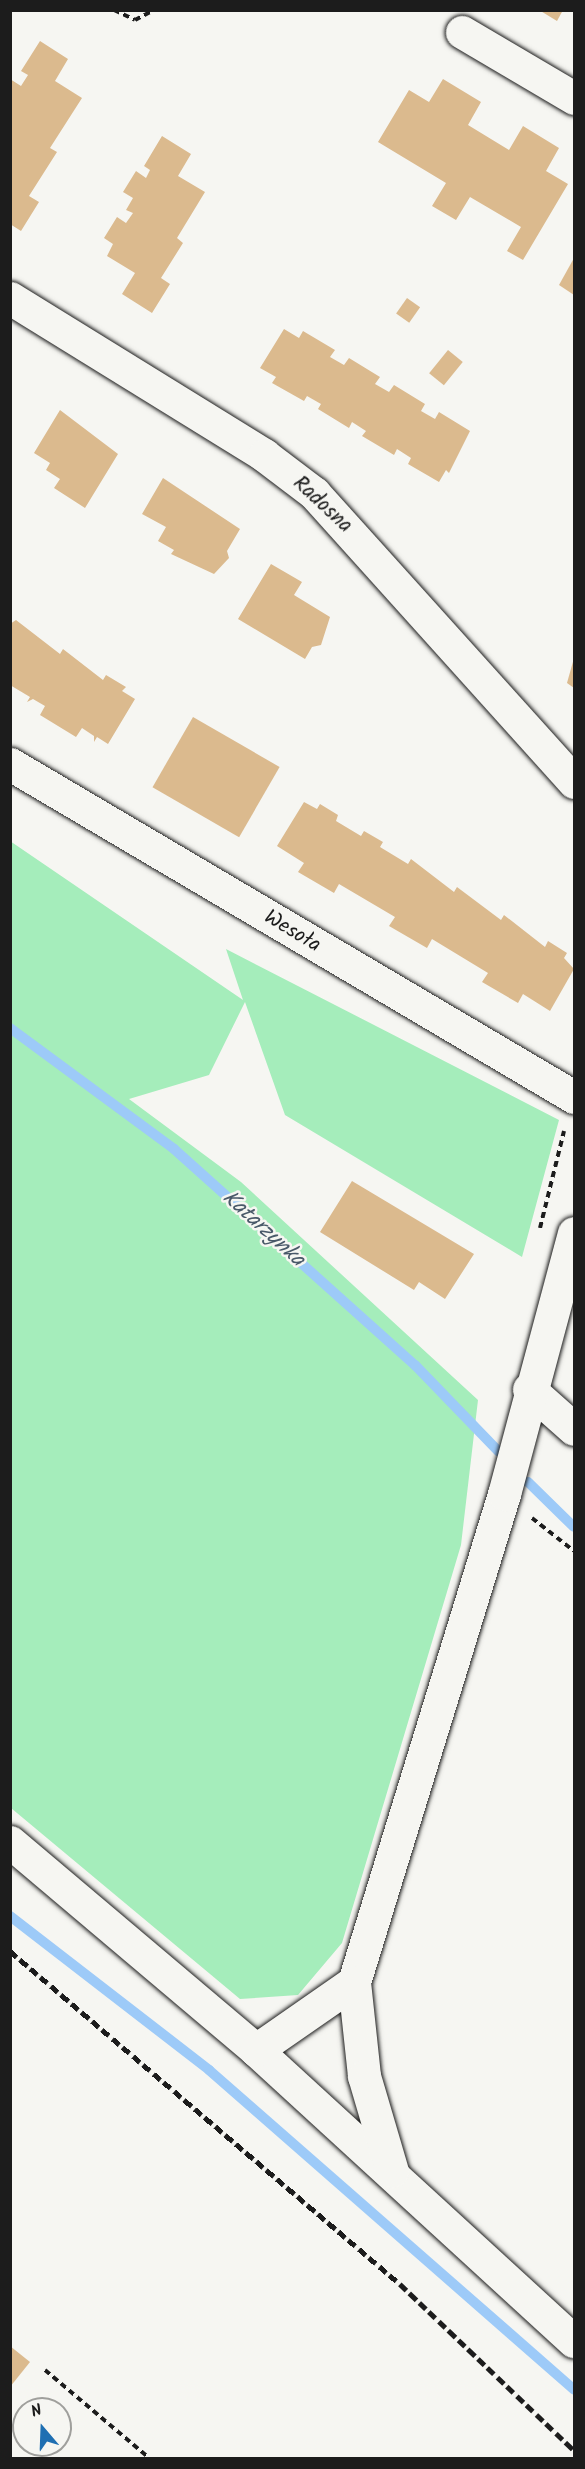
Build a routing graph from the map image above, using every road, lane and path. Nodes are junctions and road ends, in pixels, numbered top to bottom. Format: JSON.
{"nodes":[{"id":1,"x":114,"y":10,"type":"edge"},
{"id":2,"x":154,"y":10,"type":"edge"},
{"id":3,"x":462,"y":32,"type":"dead end"},
{"id":4,"x":574,"y":98,"type":"edge"},
{"id":5,"x":10,"y":298,"type":"edge"},
{"id":6,"x":10,"y":764,"type":"edge"},
{"id":7,"x":574,"y":782,"type":"edge"},
{"id":8,"x":571,"y":1109,"type":"edge"},
{"id":9,"x":536,"y":1226,"type":"dead end"},
{"id":10,"x":574,"y":1233,"type":"edge"},
{"id":11,"x":530,"y":1389,"type":"junction"},
{"id":12,"x":574,"y":1429,"type":"edge"},
{"id":13,"x":504,"y":1494,"type":"junction"},
{"id":14,"x":574,"y":1551,"type":"edge"},
{"id":15,"x":10,"y":1842,"type":"edge"},
{"id":16,"x":354,"y":1982,"type":"junction"},
{"id":17,"x":256,"y":2050,"type":"junction"},
{"id":18,"x":392,"y":2171,"type":"junction"},
{"id":19,"x":574,"y":2341,"type":"edge"},
{"id":20,"x":45,"y":2370,"type":"dead end"},
{"id":21,"x":149,"y":2458,"type":"edge"}],
"edges":[{"from":1,"to":2,"type":"path"},
{"from":3,"to":4,"type":"street"},
{"from":5,"to":7,"type":"street","name":"Radosna"},
{"from":6,"to":8,"type":"street","name":"Wesoła"},
{"from":8,"to":9,"type":"path"},
{"from":10,"to":11,"type":"street"},
{"from":11,"to":12,"type":"street"},
{"from":11,"to":13,"type":"street"},
{"from":13,"to":14,"type":"path"},
{"from":13,"to":16,"type":"street"},
{"from":15,"to":17,"type":"street"},
{"from":16,"to":17,"type":"street"},
{"from":16,"to":18,"type":"street"},
{"from":17,"to":18,"type":"street"},
{"from":18,"to":19,"type":"street"},
{"from":20,"to":21,"type":"path"}]}
